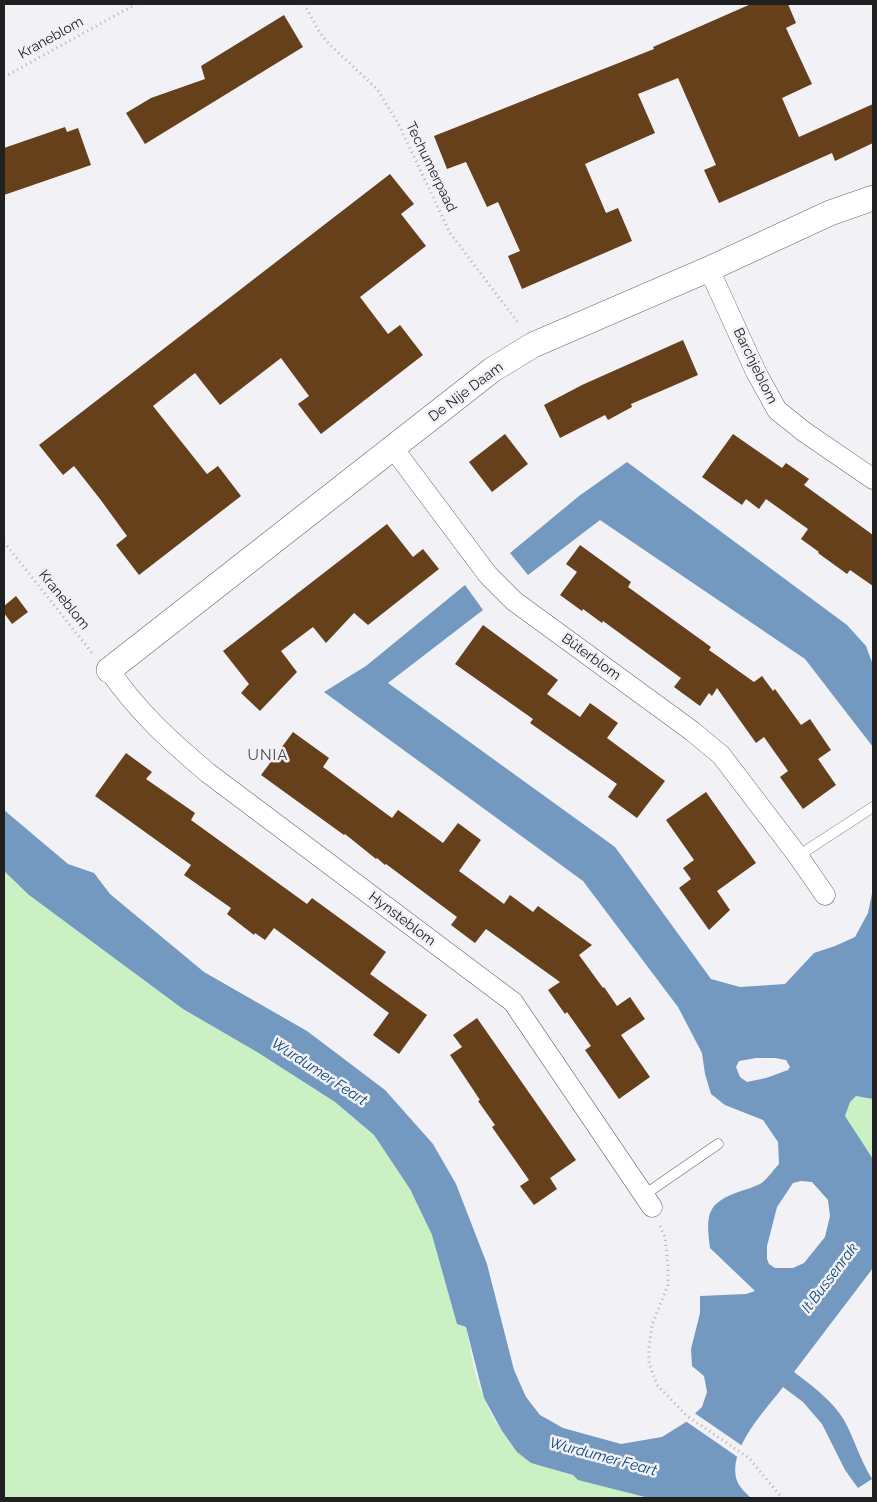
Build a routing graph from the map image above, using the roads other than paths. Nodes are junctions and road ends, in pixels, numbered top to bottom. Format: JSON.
{"nodes":[{"id":1,"x":873,"y":198,"type":"edge"},
{"id":2,"x":709,"y":269,"type":"junction"},
{"id":3,"x":393,"y":448,"type":"junction"},
{"id":4,"x":873,"y":479,"type":"edge"},
{"id":5,"x":109,"y":670,"type":"joint"},
{"id":6,"x":873,"y":807,"type":"edge"},
{"id":7,"x":798,"y":856,"type":"junction"},
{"id":8,"x":824,"y":895,"type":"dead end"},
{"id":9,"x":718,"y":1144,"type":"dead end"},
{"id":10,"x":648,"y":1201,"type":"joint"}],
"edges":[{"from":1,"to":2,"type":"street","name":"De Nije Daam"},
{"from":2,"to":3,"type":"street","name":"De Nije Daam"},
{"from":2,"to":4,"type":"street","name":"Barchjeblom"},
{"from":3,"to":5,"type":"street","name":"De Nije Daam"},
{"from":3,"to":7,"type":"street","name":"Bûterblom"},
{"from":5,"to":10,"type":"street","name":"Hynsteblom"},
{"from":6,"to":7,"type":"lane"},
{"from":7,"to":8,"type":"street","name":"Bûterblom"},
{"from":9,"to":10,"type":"lane"}]}
